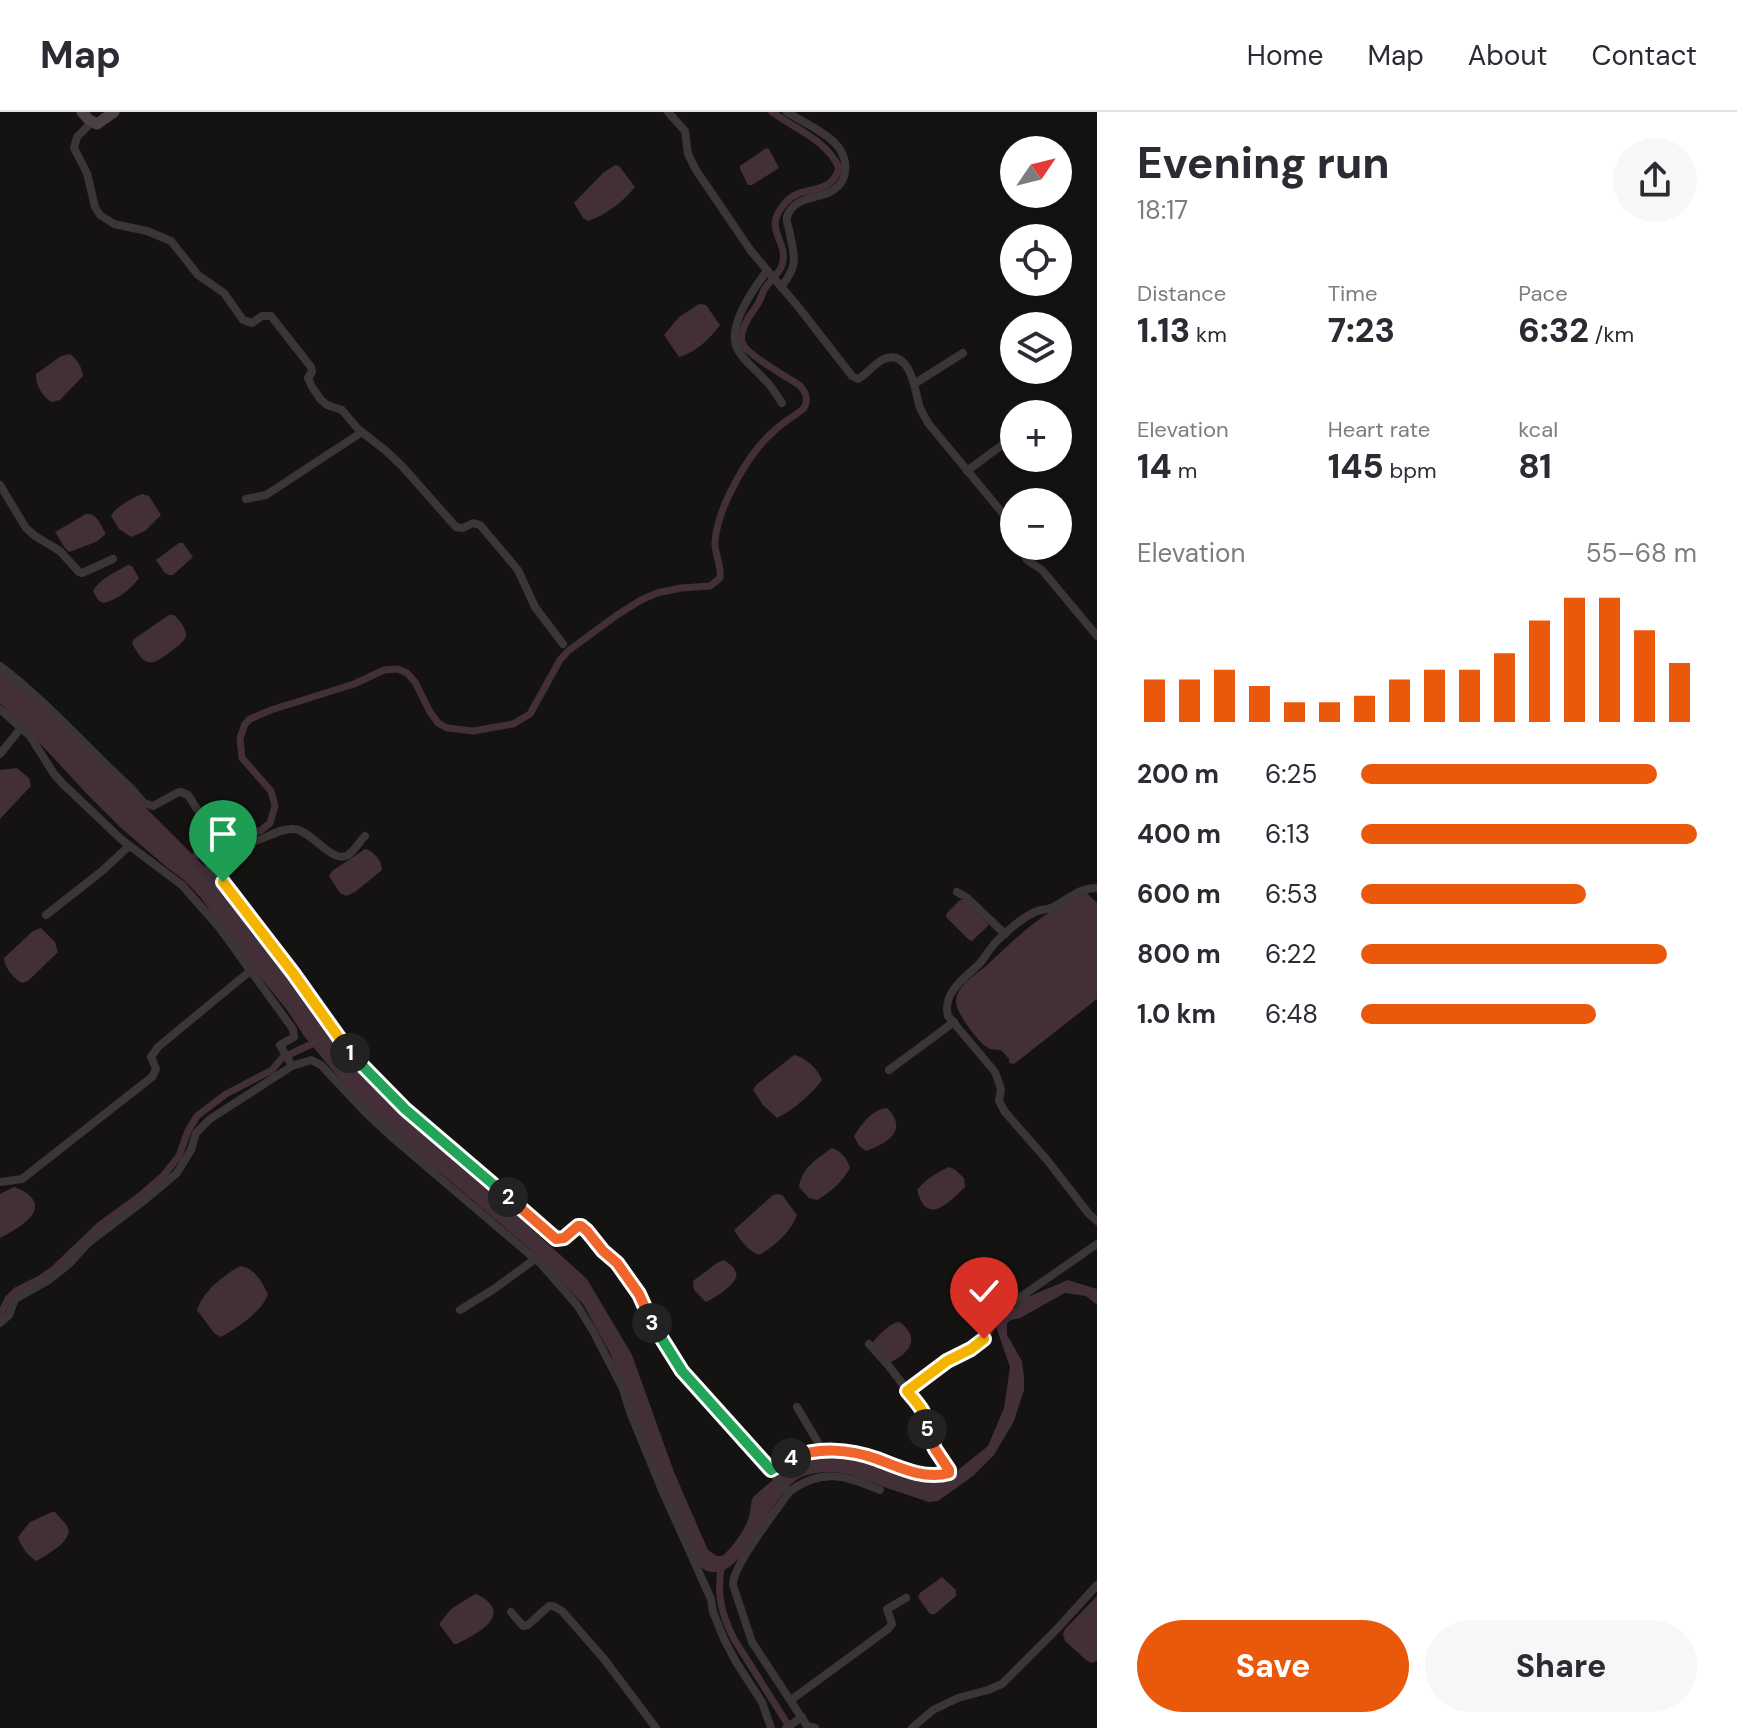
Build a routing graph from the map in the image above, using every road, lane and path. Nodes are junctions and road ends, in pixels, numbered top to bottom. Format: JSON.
{"nodes":[{"id":1,"x":82,"y":112,"type":"edge"},
{"id":2,"x":114,"y":112,"type":"edge"},
{"id":3,"x":668,"y":112,"type":"edge"},
{"id":4,"x":787,"y":112,"type":"edge"},
{"id":5,"x":92,"y":122,"type":"junction"},
{"id":6,"x":768,"y":273,"type":"junction"},
{"id":7,"x":780,"y":285,"type":"junction"},
{"id":8,"x":963,"y":353,"type":"dead end"},
{"id":9,"x":914,"y":384,"type":"junction"},
{"id":10,"x":782,"y":403,"type":"dead end"},
{"id":11,"x":362,"y":432,"type":"junction"},
{"id":12,"x":1000,"y":446,"type":"edge"},
{"id":13,"x":967,"y":471,"type":"junction"},
{"id":14,"x":0,"y":485,"type":"edge"},
{"id":15,"x":246,"y":499,"type":"dead end"},
{"id":16,"x":1000,"y":510,"type":"edge"},
{"id":17,"x":113,"y":559,"type":"dead end"},
{"id":18,"x":1027,"y":560,"type":"edge"},
{"id":19,"x":1097,"y":636,"type":"edge"},
{"id":20,"x":563,"y":644,"type":"dead end"},
{"id":21,"x":0,"y":666,"type":"edge"},
{"id":22,"x":0,"y":709,"type":"edge"},
{"id":23,"x":21,"y":728,"type":"junction"},
{"id":24,"x":0,"y":754,"type":"edge"},
{"id":25,"x":365,"y":836,"type":"dead end"},
{"id":26,"x":129,"y":846,"type":"junction"},
{"id":27,"x":220,"y":846,"type":"junction"},
{"id":28,"x":1097,"y":888,"type":"edge"},
{"id":29,"x":957,"y":892,"type":"dead end"},
{"id":30,"x":46,"y":915,"type":"dead end"},
{"id":31,"x":1005,"y":934,"type":"junction"},
{"id":32,"x":250,"y":971,"type":"junction"},
{"id":33,"x":954,"y":1022,"type":"junction"},
{"id":34,"x":291,"y":1064,"type":"junction"},
{"id":35,"x":889,"y":1070,"type":"dead end"},
{"id":36,"x":1,"y":1182,"type":"edge"},
{"id":37,"x":1097,"y":1221,"type":"edge"},
{"id":38,"x":1097,"y":1244,"type":"edge"},
{"id":39,"x":535,"y":1259,"type":"junction"},
{"id":40,"x":460,"y":1310,"type":"dead end"},
{"id":41,"x":0,"y":1323,"type":"edge"},
{"id":42,"x":869,"y":1344,"type":"dead end"},
{"id":43,"x":907,"y":1391,"type":"junction"},
{"id":44,"x":797,"y":1407,"type":"dead end"},
{"id":45,"x":821,"y":1451,"type":"junction"},
{"id":46,"x":772,"y":1472,"type":"junction"},
{"id":47,"x":788,"y":1490,"type":"junction"},
{"id":48,"x":880,"y":1490,"type":"dead end"},
{"id":49,"x":1097,"y":1585,"type":"edge"},
{"id":50,"x":906,"y":1598,"type":"dead end"},
{"id":51,"x":511,"y":1612,"type":"dead end"},
{"id":52,"x":791,"y":1700,"type":"junction"},
{"id":53,"x":801,"y":1718,"type":"junction"},
{"id":54,"x":656,"y":1728,"type":"edge"},
{"id":55,"x":771,"y":1728,"type":"edge"},
{"id":56,"x":786,"y":1728,"type":"edge"},
{"id":57,"x":815,"y":1728,"type":"edge"},
{"id":58,"x":912,"y":1728,"type":"edge"}],
"edges":[{"from":1,"to":5,"type":"street"},
{"from":2,"to":5,"type":"street"},
{"from":3,"to":6,"type":"street"},
{"from":4,"to":7,"type":"street"},
{"from":5,"to":11,"type":"street"},
{"from":6,"to":7,"type":"street"},
{"from":6,"to":10,"type":"street"},
{"from":7,"to":9,"type":"street"},
{"from":8,"to":9,"type":"street"},
{"from":9,"to":13,"type":"street"},
{"from":11,"to":15,"type":"street"},
{"from":11,"to":20,"type":"street"},
{"from":12,"to":13,"type":"street"},
{"from":13,"to":16,"type":"street"},
{"from":14,"to":17,"type":"street"},
{"from":18,"to":19,"type":"street"},
{"from":21,"to":27,"type":"street"},
{"from":22,"to":23,"type":"street"},
{"from":23,"to":24,"type":"street"},
{"from":23,"to":26,"type":"street"},
{"from":25,"to":27,"type":"street"},
{"from":26,"to":30,"type":"street"},
{"from":26,"to":32,"type":"street"},
{"from":27,"to":46,"type":"street"},
{"from":28,"to":31,"type":"street"},
{"from":29,"to":31,"type":"street"},
{"from":31,"to":33,"type":"street"},
{"from":32,"to":34,"type":"street"},
{"from":32,"to":36,"type":"street"},
{"from":33,"to":35,"type":"street"},
{"from":33,"to":37,"type":"street"},
{"from":34,"to":39,"type":"street"},
{"from":34,"to":41,"type":"street"},
{"from":38,"to":43,"type":"street"},
{"from":39,"to":40,"type":"street"},
{"from":39,"to":55,"type":"street"},
{"from":42,"to":43,"type":"street"},
{"from":43,"to":45,"type":"street"},
{"from":44,"to":45,"type":"street"},
{"from":45,"to":46,"type":"street"},
{"from":46,"to":47,"type":"street"},
{"from":47,"to":48,"type":"street"},
{"from":47,"to":52,"type":"street"},
{"from":49,"to":58,"type":"street"},
{"from":50,"to":52,"type":"street"},
{"from":51,"to":54,"type":"street"},
{"from":52,"to":53,"type":"street"},
{"from":53,"to":56,"type":"street"},
{"from":53,"to":57,"type":"street"}]}
